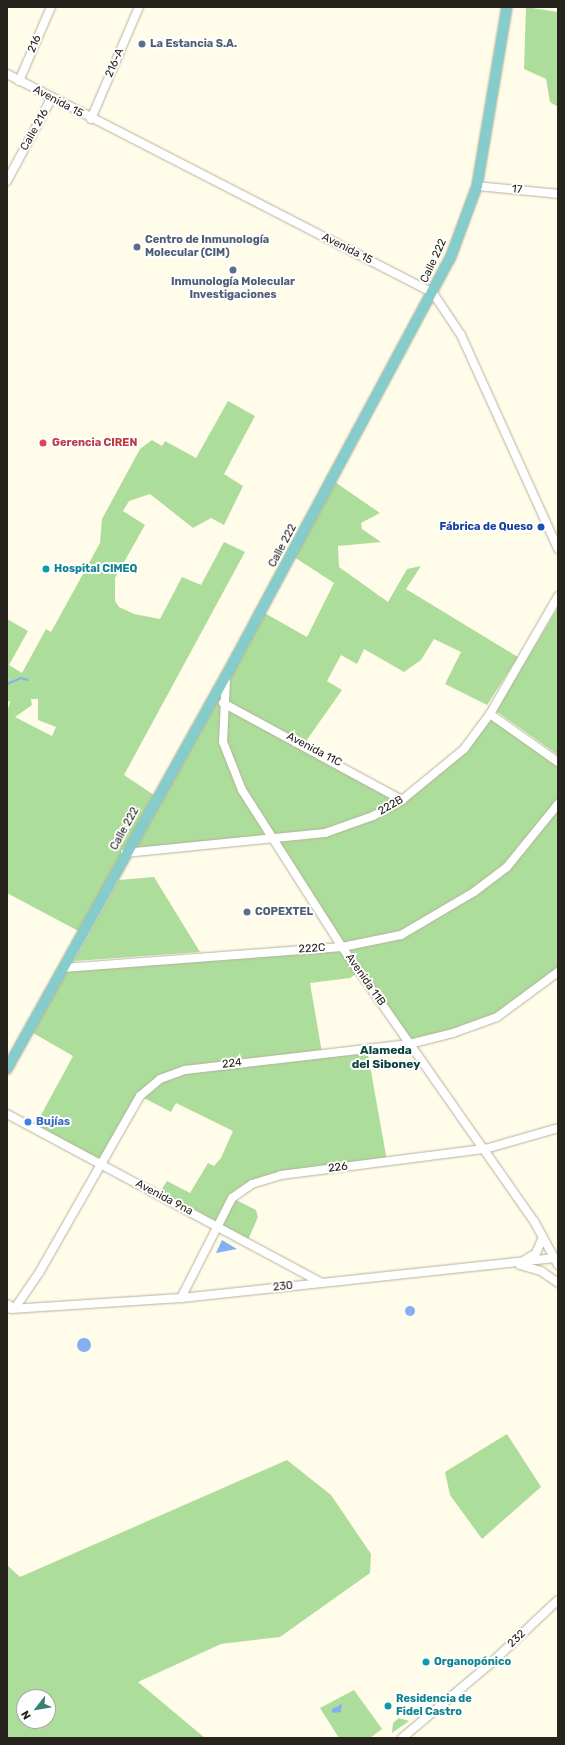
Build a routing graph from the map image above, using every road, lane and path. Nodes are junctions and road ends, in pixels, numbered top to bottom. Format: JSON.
{"nodes":[{"id":1,"x":51,"y":7,"type":"edge"},
{"id":2,"x":139,"y":7,"type":"edge"},
{"id":3,"x":507,"y":7,"type":"edge"},
{"id":4,"x":7,"y":74,"type":"edge"},
{"id":5,"x":20,"y":81,"type":"junction"},
{"id":6,"x":51,"y":99,"type":"junction"},
{"id":7,"x":91,"y":119,"type":"junction"},
{"id":8,"x":7,"y":181,"type":"edge"},
{"id":9,"x":476,"y":186,"type":"junction"},
{"id":10,"x":558,"y":194,"type":"edge"},
{"id":11,"x":433,"y":293,"type":"junction"},
{"id":12,"x":558,"y":549,"type":"edge"},
{"id":13,"x":558,"y":596,"type":"edge"},
{"id":14,"x":226,"y":676,"type":"junction"},
{"id":15,"x":224,"y":703,"type":"junction"},
{"id":16,"x":490,"y":714,"type":"junction"},
{"id":17,"x":558,"y":762,"type":"edge"},
{"id":18,"x":402,"y":800,"type":"junction"},
{"id":19,"x":558,"y":804,"type":"edge"},
{"id":20,"x":272,"y":839,"type":"junction"},
{"id":21,"x":125,"y":853,"type":"junction"},
{"id":22,"x":342,"y":947,"type":"junction"},
{"id":23,"x":63,"y":968,"type":"junction"},
{"id":24,"x":558,"y":972,"type":"edge"},
{"id":25,"x":409,"y":1044,"type":"junction"},
{"id":26,"x":7,"y":1069,"type":"edge"},
{"id":27,"x":7,"y":1114,"type":"edge"},
{"id":28,"x":558,"y":1128,"type":"edge"},
{"id":29,"x":485,"y":1150,"type":"junction"},
{"id":30,"x":102,"y":1164,"type":"junction"},
{"id":31,"x":216,"y":1226,"type":"junction"},
{"id":32,"x":543,"y":1237,"type":"junction"},
{"id":33,"x":557,"y":1261,"type":"edge"},
{"id":34,"x":517,"y":1263,"type":"junction"},
{"id":35,"x":500,"y":1264,"type":"junction"},
{"id":36,"x":322,"y":1282,"type":"junction"},
{"id":37,"x":558,"y":1283,"type":"edge"},
{"id":38,"x":180,"y":1298,"type":"junction"},
{"id":39,"x":10,"y":1307,"type":"edge"},
{"id":40,"x":558,"y":1600,"type":"edge"},
{"id":41,"x":402,"y":1738,"type":"edge"}],
"edges":[{"from":1,"to":5,"type":"street","name":"216"},
{"from":2,"to":7,"type":"street","name":"216-A"},
{"from":3,"to":9,"type":"main road","name":"Calle 222"},
{"from":4,"to":5,"type":"street","name":"Avenida 15"},
{"from":5,"to":6,"type":"street","name":"Avenida 15"},
{"from":6,"to":7,"type":"street","name":"Avenida 15"},
{"from":6,"to":8,"type":"street","name":"Calle 216"},
{"from":7,"to":11,"type":"street","name":"Avenida 15"},
{"from":9,"to":10,"type":"street","name":"17"},
{"from":9,"to":11,"type":"main road","name":"Calle 222"},
{"from":11,"to":12,"type":"street","name":"Avenida 15"},
{"from":11,"to":14,"type":"main road","name":"Calle 222"},
{"from":13,"to":16,"type":"street","name":"222B"},
{"from":14,"to":15,"type":"street","name":"Avenida 11B"},
{"from":14,"to":21,"type":"main road","name":"Calle 222"},
{"from":15,"to":18,"type":"street","name":"Avenida 11C"},
{"from":15,"to":20,"type":"street","name":"Avenida 11B"},
{"from":16,"to":17,"type":"street"},
{"from":16,"to":18,"type":"street","name":"222B"},
{"from":18,"to":20,"type":"street","name":"222B"},
{"from":19,"to":22,"type":"street","name":"222C"},
{"from":20,"to":21,"type":"street","name":"222B"},
{"from":20,"to":22,"type":"street","name":"Avenida 11B"},
{"from":21,"to":23,"type":"main road","name":"Calle 222"},
{"from":22,"to":23,"type":"street","name":"222C"},
{"from":22,"to":25,"type":"street","name":"Avenida 11B"},
{"from":23,"to":26,"type":"main road","name":"Calle 222"},
{"from":24,"to":25,"type":"street","name":"224"},
{"from":25,"to":29,"type":"street","name":"Avenida 11B"},
{"from":25,"to":30,"type":"street","name":"224"},
{"from":27,"to":30,"type":"street","name":"Avenida 9na"},
{"from":28,"to":29,"type":"street","name":"226"},
{"from":29,"to":31,"type":"street","name":"226"},
{"from":29,"to":32,"type":"street","name":"Avenida 11B"},
{"from":30,"to":31,"type":"street","name":"Avenida 9na"},
{"from":30,"to":39,"type":"street","name":"224"},
{"from":31,"to":36,"type":"street","name":"Avenida 9na"},
{"from":31,"to":38,"type":"street","name":"226"},
{"from":32,"to":33,"type":"street","name":"Avenida 11B"},
{"from":32,"to":34,"type":"street"},
{"from":33,"to":34,"type":"street","name":"230"},
{"from":34,"to":35,"type":"street","name":"230"},
{"from":35,"to":36,"type":"street","name":"230"},
{"from":35,"to":37,"type":"street"},
{"from":36,"to":38,"type":"street","name":"230"},
{"from":38,"to":39,"type":"street","name":"230"},
{"from":40,"to":41,"type":"street","name":"232"}]}
